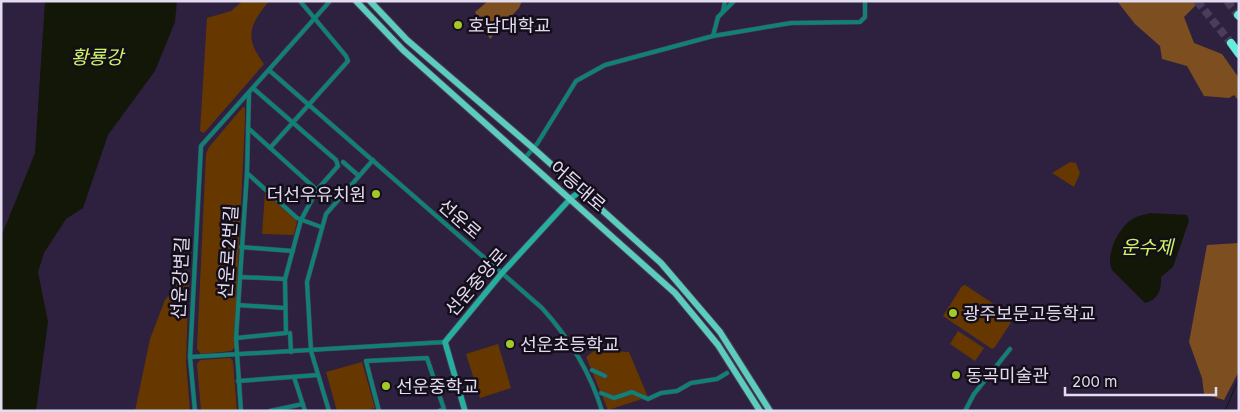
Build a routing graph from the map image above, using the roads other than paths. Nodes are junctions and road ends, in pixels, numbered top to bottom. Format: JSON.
{"nodes":[{"id":1,"x":300,"y":1,"type":"edge"},
{"id":2,"x":330,"y":1,"type":"edge"},
{"id":3,"x":356,"y":1,"type":"edge"},
{"id":4,"x":370,"y":1,"type":"edge"},
{"id":5,"x":725,"y":1,"type":"edge"},
{"id":6,"x":734,"y":1,"type":"edge"},
{"id":7,"x":866,"y":1,"type":"edge"},
{"id":8,"x":723,"y":12,"type":"junction"},
{"id":9,"x":313,"y":19,"type":"junction"},
{"id":10,"x":713,"y":36,"type":"junction"},
{"id":11,"x":1231,"y":43,"type":"tunnel mouth"},
{"id":12,"x":1239,"y":54,"type":"edge"},
{"id":13,"x":270,"y":71,"type":"junction"},
{"id":14,"x":254,"y":88,"type":"junction"},
{"id":15,"x":249,"y":94,"type":"junction"},
{"id":16,"x":309,"y":104,"type":"junction"},
{"id":17,"x":293,"y":121,"type":"junction"},
{"id":18,"x":248,"y":128,"type":"junction"},
{"id":19,"x":270,"y":148,"type":"junction"},
{"id":20,"x":534,"y":148,"type":"junction"},
{"id":21,"x":524,"y":158,"type":"junction"},
{"id":22,"x":373,"y":160,"type":"junction"},
{"id":23,"x":343,"y":162,"type":"dead end"},
{"id":24,"x":247,"y":173,"type":"junction"},
{"id":25,"x":359,"y":176,"type":"junction"},
{"id":26,"x":317,"y":190,"type":"junction"},
{"id":27,"x":581,"y":191,"type":"junction"},
{"id":28,"x":571,"y":198,"type":"junction"},
{"id":29,"x":301,"y":220,"type":"junction"},
{"id":30,"x":321,"y":228,"type":"junction"},
{"id":31,"x":241,"y":248,"type":"junction"},
{"id":32,"x":292,"y":251,"type":"junction"},
{"id":33,"x":502,"y":273,"type":"junction"},
{"id":34,"x":240,"y":277,"type":"junction"},
{"id":35,"x":285,"y":279,"type":"junction"},
{"id":36,"x":238,"y":305,"type":"junction"},
{"id":37,"x":285,"y":308,"type":"junction"},
{"id":38,"x":290,"y":333,"type":"dead end"},
{"id":39,"x":236,"y":338,"type":"junction"},
{"id":40,"x":445,"y":342,"type":"junction"},
{"id":41,"x":1010,"y":349,"type":"dead end"},
{"id":42,"x":311,"y":350,"type":"junction"},
{"id":43,"x":291,"y":352,"type":"junction"},
{"id":44,"x":237,"y":355,"type":"junction"},
{"id":45,"x":190,"y":357,"type":"junction"},
{"id":46,"x":592,"y":370,"type":"dead end"},
{"id":47,"x":728,"y":373,"type":"dead end"},
{"id":48,"x":318,"y":375,"type":"junction"},
{"id":49,"x":605,"y":376,"type":"dead end"},
{"id":50,"x":294,"y":377,"type":"junction"},
{"id":51,"x":238,"y":381,"type":"junction"},
{"id":52,"x":601,"y":393,"type":"dead end"},
{"id":53,"x":303,"y":404,"type":"junction"},
{"id":54,"x":195,"y":411,"type":"edge"},
{"id":55,"x":240,"y":411,"type":"edge"},
{"id":56,"x":270,"y":411,"type":"edge"},
{"id":57,"x":305,"y":411,"type":"edge"},
{"id":58,"x":329,"y":411,"type":"edge"},
{"id":59,"x":380,"y":411,"type":"edge"},
{"id":60,"x":439,"y":411,"type":"edge"},
{"id":61,"x":465,"y":411,"type":"edge"},
{"id":62,"x":602,"y":411,"type":"edge"},
{"id":63,"x":760,"y":411,"type":"edge"},
{"id":64,"x":770,"y":411,"type":"edge"},
{"id":65,"x":965,"y":411,"type":"edge"}],
"edges":[{"from":1,"to":9,"type":"street"},
{"from":2,"to":9,"type":"street"},
{"from":3,"to":21,"type":"main road","name":"어등대로"},
{"from":4,"to":20,"type":"main road","name":"어등대로"},
{"from":5,"to":8,"type":"street"},
{"from":6,"to":8,"type":"street"},
{"from":7,"to":10,"type":"street"},
{"from":8,"to":10,"type":"street"},
{"from":9,"to":13,"type":"street"},
{"from":9,"to":16,"type":"street"},
{"from":10,"to":20,"type":"street"},
{"from":11,"to":12,"type":"highway"},
{"from":13,"to":14,"type":"street"},
{"from":13,"to":16,"type":"street","name":"선운로"},
{"from":14,"to":15,"type":"street"},
{"from":14,"to":17,"type":"street"},
{"from":15,"to":18,"type":"street","name":"선운로2번길"},
{"from":15,"to":45,"type":"street","name":"선운강변길"},
{"from":16,"to":17,"type":"street"},
{"from":16,"to":22,"type":"street","name":"선운로"},
{"from":17,"to":19,"type":"street"},
{"from":17,"to":26,"type":"street"},
{"from":18,"to":19,"type":"street"},
{"from":18,"to":24,"type":"street","name":"선운로2번길"},
{"from":19,"to":26,"type":"street"},
{"from":20,"to":21,"type":"street"},
{"from":20,"to":27,"type":"main road","name":"어등대로"},
{"from":21,"to":28,"type":"main road","name":"어등대로"},
{"from":22,"to":25,"type":"street"},
{"from":22,"to":33,"type":"street","name":"선운로"},
{"from":23,"to":25,"type":"street"},
{"from":24,"to":29,"type":"street"},
{"from":24,"to":31,"type":"street","name":"선운로2번길"},
{"from":25,"to":30,"type":"street"},
{"from":26,"to":29,"type":"street"},
{"from":27,"to":28,"type":"street","name":"선운중앙로"},
{"from":27,"to":64,"type":"main road","name":"어등대로"},
{"from":28,"to":33,"type":"street","name":"선운중앙로"},
{"from":28,"to":63,"type":"main road","name":"어등대로"},
{"from":29,"to":30,"type":"street"},
{"from":29,"to":32,"type":"street"},
{"from":30,"to":42,"type":"street"},
{"from":31,"to":32,"type":"street"},
{"from":31,"to":34,"type":"street","name":"선운로2번길"},
{"from":32,"to":35,"type":"street"},
{"from":33,"to":40,"type":"street","name":"선운중앙로"},
{"from":33,"to":62,"type":"street","name":"선운로"},
{"from":34,"to":35,"type":"street"},
{"from":34,"to":36,"type":"street","name":"선운로2번길"},
{"from":35,"to":37,"type":"street"},
{"from":36,"to":37,"type":"street"},
{"from":36,"to":39,"type":"street","name":"선운로2번길"},
{"from":37,"to":39,"type":"street"},
{"from":38,"to":43,"type":"street"},
{"from":39,"to":44,"type":"street","name":"선운로2번길"},
{"from":40,"to":42,"type":"street"},
{"from":40,"to":61,"type":"street","name":"선운중앙로"},
{"from":41,"to":65,"type":"street"},
{"from":42,"to":43,"type":"street"},
{"from":42,"to":48,"type":"street"},
{"from":43,"to":44,"type":"street"},
{"from":44,"to":45,"type":"street"},
{"from":44,"to":51,"type":"street","name":"선운로2번길"},
{"from":45,"to":54,"type":"street","name":"선운강변길"},
{"from":46,"to":49,"type":"street"},
{"from":47,"to":52,"type":"street"},
{"from":48,"to":50,"type":"street"},
{"from":48,"to":58,"type":"street"},
{"from":50,"to":51,"type":"street"},
{"from":50,"to":53,"type":"street"},
{"from":51,"to":55,"type":"street","name":"선운로2번길"},
{"from":53,"to":56,"type":"street"},
{"from":53,"to":57,"type":"street"},
{"from":59,"to":60,"type":"street"}]}
